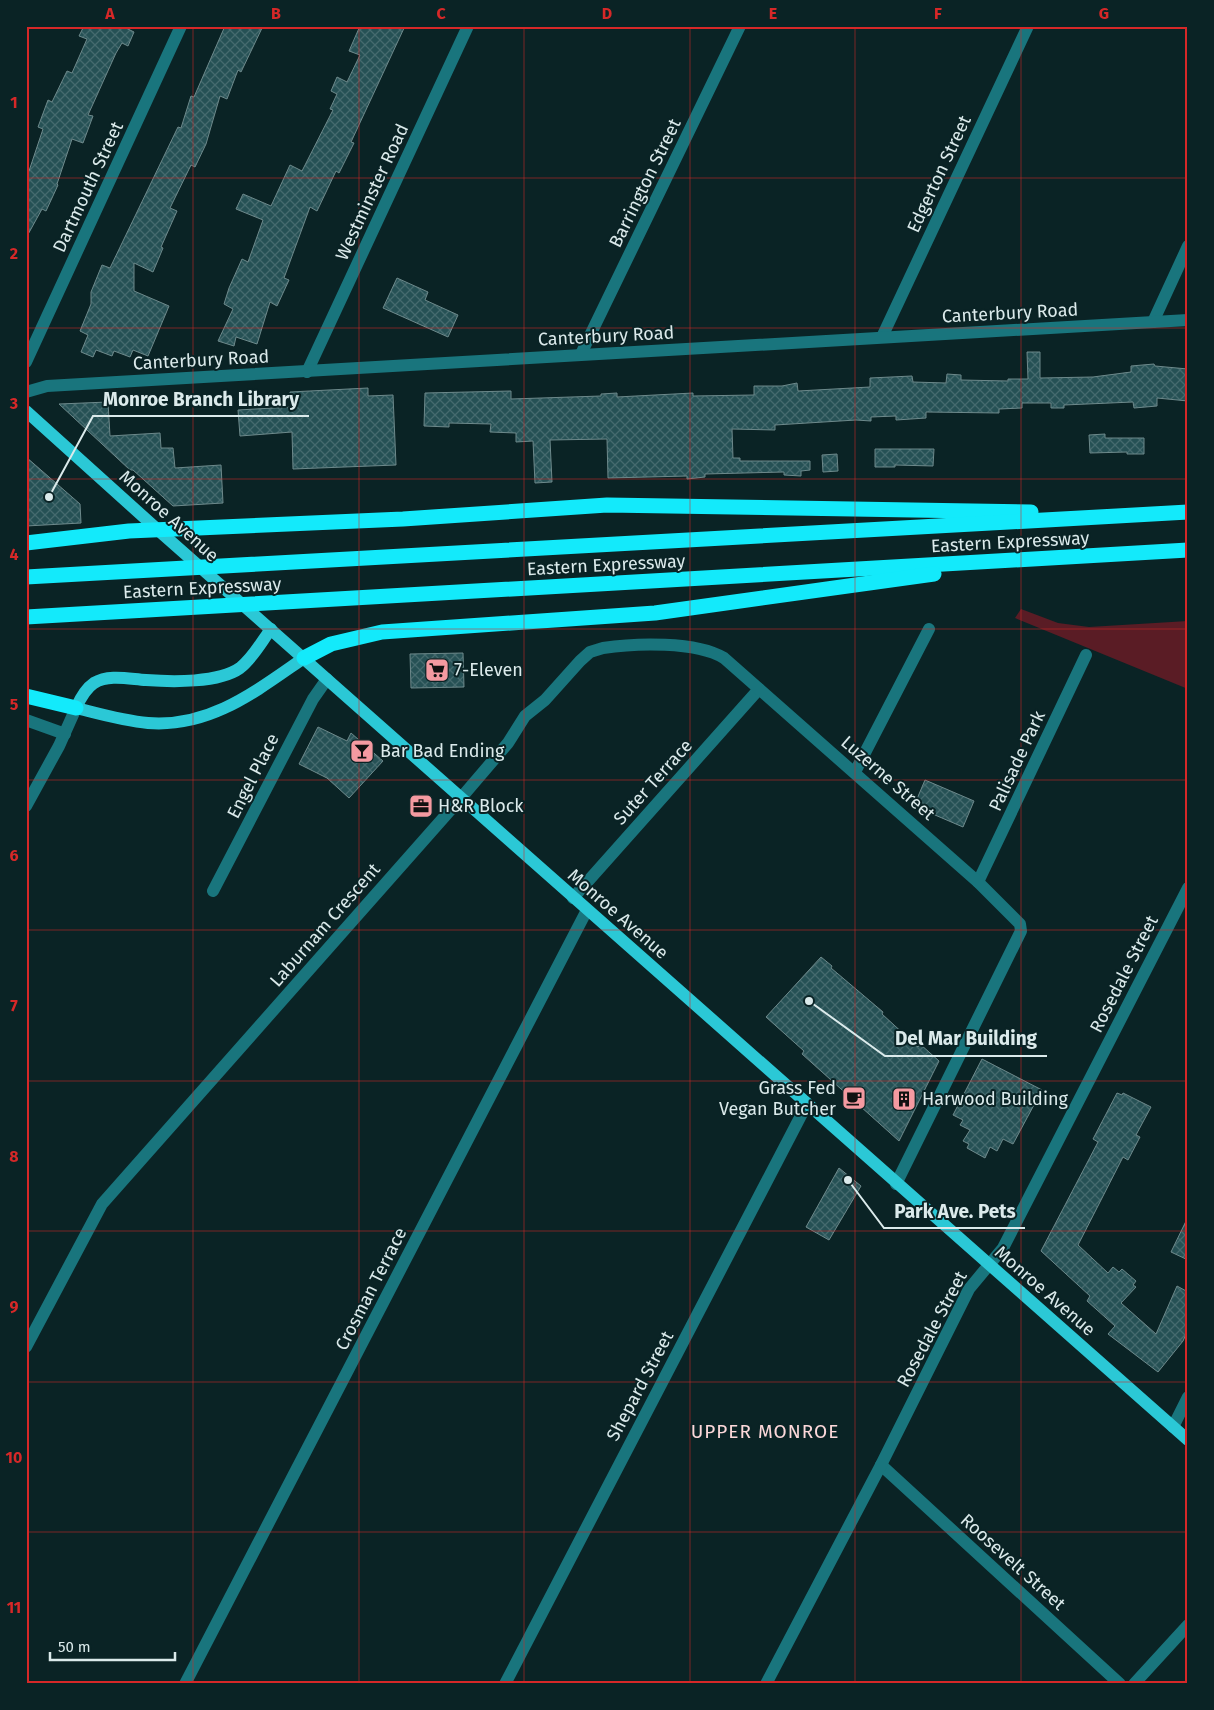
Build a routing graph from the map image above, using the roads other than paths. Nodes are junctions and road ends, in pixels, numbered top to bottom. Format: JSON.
{"nodes":[{"id":1,"x":182,"y":26,"type":"edge"},
{"id":2,"x":468,"y":26,"type":"edge"},
{"id":3,"x":740,"y":26,"type":"edge"},
{"id":4,"x":1028,"y":26,"type":"edge"},
{"id":5,"x":1188,"y":246,"type":"edge"},
{"id":6,"x":1188,"y":320,"type":"edge"},
{"id":7,"x":1153,"y":322,"type":"junction"},
{"id":8,"x":882,"y":337,"type":"junction"},
{"id":9,"x":581,"y":354,"type":"junction"},
{"id":10,"x":26,"y":362,"type":"edge"},
{"id":11,"x":307,"y":372,"type":"junction"},
{"id":12,"x":26,"y":392,"type":"edge"},
{"id":13,"x":26,"y":411,"type":"edge"},
{"id":14,"x":1188,"y":512,"type":"edge"},
{"id":15,"x":1149,"y":514,"type":"junction"},
{"id":16,"x":158,"y":530,"type":"junction"},
{"id":17,"x":26,"y":543,"type":"edge"},
{"id":18,"x":1188,"y":550,"type":"edge"},
{"id":19,"x":1047,"y":558,"type":"junction"},
{"id":20,"x":26,"y":577,"type":"edge"},
{"id":21,"x":26,"y":617,"type":"edge"},
{"id":22,"x":271,"y":629,"type":"junction"},
{"id":23,"x":929,"y":629,"type":"dead end"},
{"id":24,"x":1086,"y":654,"type":"dead end"},
{"id":25,"x":304,"y":658,"type":"junction"},
{"id":26,"x":724,"y":658,"type":"joint"},
{"id":27,"x":327,"y":679,"type":"junction"},
{"id":28,"x":759,"y":690,"type":"junction"},
{"id":29,"x":26,"y":696,"type":"edge"},
{"id":30,"x":76,"y":708,"type":"junction"},
{"id":31,"x":26,"y":720,"type":"edge"},
{"id":32,"x":65,"y":734,"type":"junction"},
{"id":33,"x":855,"y":772,"type":"junction"},
{"id":34,"x":461,"y":798,"type":"junction"},
{"id":35,"x":26,"y":806,"type":"edge"},
{"id":36,"x":978,"y":882,"type":"junction"},
{"id":37,"x":1188,"y":888,"type":"edge"},
{"id":38,"x":213,"y":892,"type":"dead end"},
{"id":39,"x":574,"y":898,"type":"junction"},
{"id":40,"x":587,"y":910,"type":"junction"},
{"id":41,"x":807,"y":1104,"type":"junction"},
{"id":42,"x":896,"y":1184,"type":"junction"},
{"id":43,"x":988,"y":1265,"type":"junction"},
{"id":44,"x":26,"y":1347,"type":"edge"},
{"id":45,"x":1188,"y":1397,"type":"edge"},
{"id":46,"x":1173,"y":1427,"type":"junction"},
{"id":47,"x":1188,"y":1440,"type":"edge"},
{"id":48,"x":882,"y":1466,"type":"junction"},
{"id":49,"x":1188,"y":1625,"type":"edge"},
{"id":50,"x":185,"y":1684,"type":"edge"},
{"id":51,"x":505,"y":1684,"type":"edge"},
{"id":52,"x":766,"y":1684,"type":"edge"},
{"id":53,"x":1120,"y":1684,"type":"edge"},
{"id":54,"x":1134,"y":1684,"type":"edge"}],
"edges":[{"from":1,"to":10,"type":"street","name":"Dartmouth Street"},
{"from":2,"to":11,"type":"street","name":"Westminster Road"},
{"from":3,"to":9,"type":"street","name":"Barrington Street"},
{"from":4,"to":8,"type":"street","name":"Edgerton Street"},
{"from":5,"to":7,"type":"street"},
{"from":6,"to":7,"type":"street","name":"Canterbury Road"},
{"from":7,"to":8,"type":"street","name":"Canterbury Road"},
{"from":8,"to":9,"type":"street","name":"Canterbury Road"},
{"from":9,"to":11,"type":"street","name":"Canterbury Road"},
{"from":11,"to":12,"type":"street","name":"Canterbury Road"},
{"from":13,"to":16,"type":"main road","name":"Monroe Avenue"},
{"from":14,"to":15,"type":"highway","name":"Eastern Expressway"},
{"from":15,"to":16,"type":"highway"},
{"from":15,"to":20,"type":"highway","name":"Eastern Expressway"},
{"from":16,"to":17,"type":"highway"},
{"from":16,"to":22,"type":"main road","name":"Monroe Avenue"},
{"from":18,"to":19,"type":"highway","name":"Eastern Expressway"},
{"from":19,"to":21,"type":"highway","name":"Eastern Expressway"},
{"from":19,"to":25,"type":"highway"},
{"from":22,"to":25,"type":"main road","name":"Monroe Avenue"},
{"from":22,"to":30,"type":"main road"},
{"from":23,"to":33,"type":"street"},
{"from":24,"to":36,"type":"street","name":"Palisade Park"},
{"from":25,"to":27,"type":"main road","name":"Monroe Avenue"},
{"from":25,"to":30,"type":"main road"},
{"from":26,"to":28,"type":"street","name":"Luzerne Street"},
{"from":26,"to":34,"type":"street","name":"Laburnam Crescent"},
{"from":27,"to":34,"type":"main road","name":"Monroe Avenue"},
{"from":27,"to":38,"type":"street","name":"Engel Place"},
{"from":28,"to":33,"type":"street","name":"Luzerne Street"},
{"from":28,"to":39,"type":"street","name":"Suter Terrace"},
{"from":29,"to":30,"type":"highway"},
{"from":30,"to":32,"type":"street"},
{"from":31,"to":32,"type":"street"},
{"from":32,"to":35,"type":"street"},
{"from":33,"to":36,"type":"street","name":"Luzerne Street"},
{"from":34,"to":39,"type":"main road","name":"Monroe Avenue"},
{"from":34,"to":44,"type":"street","name":"Laburnam Crescent"},
{"from":36,"to":42,"type":"street","name":"Luzerne Street"},
{"from":37,"to":43,"type":"street","name":"Rosedale Street"},
{"from":39,"to":40,"type":"main road","name":"Monroe Avenue"},
{"from":40,"to":41,"type":"main road","name":"Monroe Avenue"},
{"from":40,"to":50,"type":"street","name":"Crosman Terrace"},
{"from":41,"to":42,"type":"main road","name":"Monroe Avenue"},
{"from":41,"to":51,"type":"street","name":"Shepard Street"},
{"from":42,"to":43,"type":"main road","name":"Monroe Avenue"},
{"from":43,"to":46,"type":"main road","name":"Monroe Avenue"},
{"from":43,"to":48,"type":"street","name":"Rosedale Street"},
{"from":45,"to":46,"type":"street"},
{"from":46,"to":47,"type":"main road","name":"Monroe Avenue"},
{"from":48,"to":52,"type":"street","name":"Rosedale Street"},
{"from":48,"to":53,"type":"street","name":"Roosevelt Street"},
{"from":49,"to":54,"type":"street"}]}
